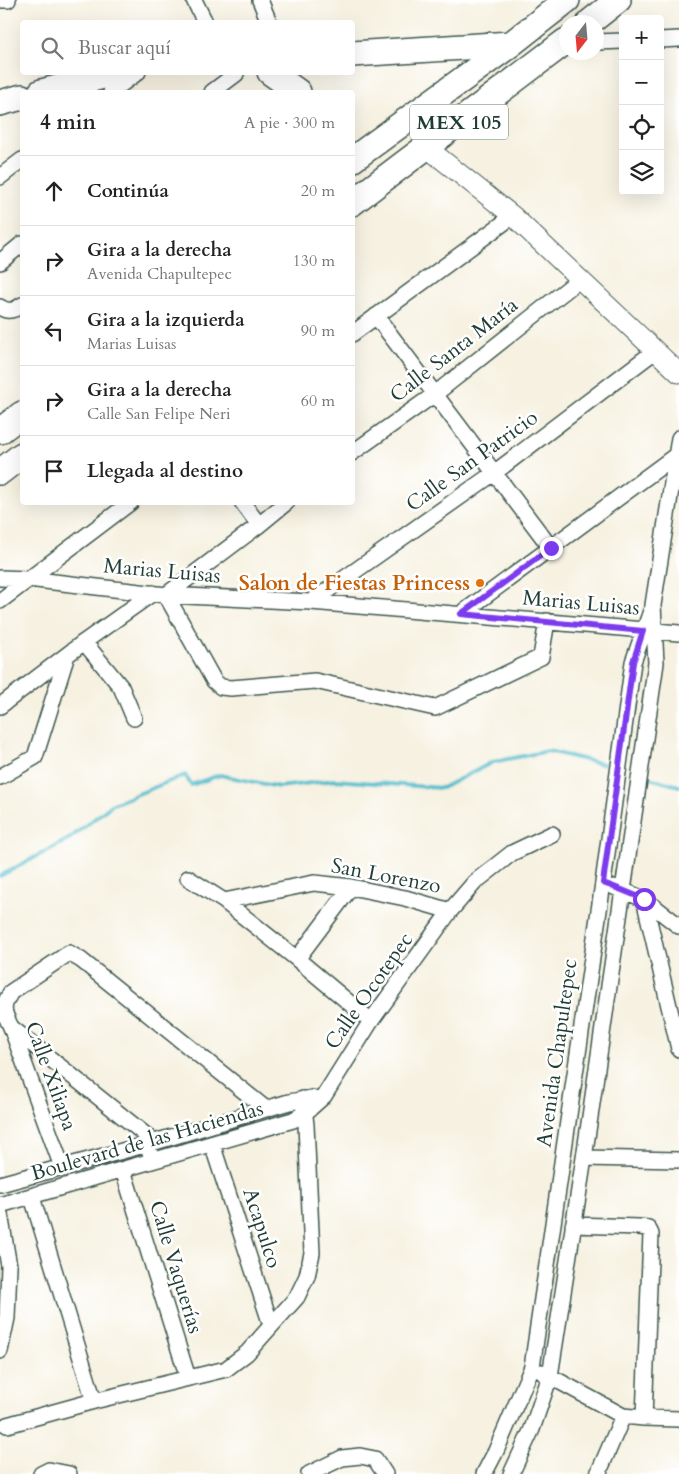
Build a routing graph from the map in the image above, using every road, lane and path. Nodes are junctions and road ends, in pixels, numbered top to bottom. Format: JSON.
{"nodes":[{"id":1,"x":0,"y":0,"type":"edge"},
{"id":2,"x":8,"y":0,"type":"edge"},
{"id":3,"x":194,"y":0,"type":"edge"},
{"id":4,"x":260,"y":0,"type":"edge"},
{"id":5,"x":618,"y":0,"type":"edge"},
{"id":6,"x":558,"y":2,"type":"edge"},
{"id":7,"x":599,"y":15,"type":"edge"},
{"id":8,"x":204,"y":20,"type":"edge"},
{"id":9,"x":268,"y":20,"type":"edge"},
{"id":10,"x":679,"y":39,"type":"edge"},
{"id":11,"x":664,"y":40,"type":"edge"},
{"id":12,"x":619,"y":41,"type":"edge"},
{"id":13,"x":604,"y":42,"type":"edge"},
{"id":14,"x":511,"y":44,"type":"junction"},
{"id":15,"x":559,"y":47,"type":"edge"},
{"id":16,"x":355,"y":54,"type":"edge"},
{"id":17,"x":108,"y":75,"type":"edge"},
{"id":18,"x":134,"y":75,"type":"edge"},
{"id":19,"x":235,"y":75,"type":"edge"},
{"id":20,"x":274,"y":75,"type":"edge"},
{"id":21,"x":49,"y":90,"type":"edge"},
{"id":22,"x":114,"y":90,"type":"edge"},
{"id":23,"x":215,"y":90,"type":"edge"},
{"id":24,"x":295,"y":90,"type":"edge"},
{"id":25,"x":20,"y":98,"type":"edge"},
{"id":26,"x":0,"y":103,"type":"edge"},
{"id":27,"x":426,"y":147,"type":"junction"},
{"id":28,"x":355,"y":158,"type":"edge"},
{"id":29,"x":20,"y":162,"type":"edge"},
{"id":30,"x":0,"y":177,"type":"edge"},
{"id":31,"x":355,"y":201,"type":"edge"},
{"id":32,"x":513,"y":216,"type":"junction"},
{"id":33,"x":20,"y":246,"type":"edge"},
{"id":34,"x":0,"y":262,"type":"edge"},
{"id":35,"x":580,"y":279,"type":"junction"},
{"id":36,"x":20,"y":306,"type":"edge"},
{"id":37,"x":0,"y":307,"type":"edge"},
{"id":38,"x":376,"y":316,"type":"junction"},
{"id":39,"x":355,"y":332,"type":"edge"},
{"id":40,"x":655,"y":351,"type":"junction"},
{"id":41,"x":679,"y":373,"type":"edge"},
{"id":42,"x":435,"y":394,"type":"junction"},
{"id":43,"x":20,"y":416,"type":"edge"},
{"id":44,"x":0,"y":431,"type":"edge"},
{"id":45,"x":679,"y":438,"type":"edge"},
{"id":46,"x":355,"y":450,"type":"edge"},
{"id":47,"x":678,"y":454,"type":"edge"},
{"id":48,"x":20,"y":457,"type":"edge"},
{"id":49,"x":0,"y":472,"type":"edge"},
{"id":50,"x":494,"y":473,"type":"junction"},
{"id":51,"x":127,"y":505,"type":"edge"},
{"id":52,"x":244,"y":505,"type":"edge"},
{"id":53,"x":283,"y":505,"type":"edge"},
{"id":54,"x":259,"y":525,"type":"junction"},
{"id":55,"x":551,"y":548,"type":"junction"},
{"id":56,"x":0,"y":578,"type":"edge"},
{"id":57,"x":28,"y":579,"type":"junction"},
{"id":58,"x":159,"y":594,"type":"junction"},
{"id":59,"x":0,"y":600,"type":"edge"},
{"id":60,"x":311,"y":602,"type":"junction"},
{"id":61,"x":461,"y":614,"type":"junction"},
{"id":62,"x":546,"y":621,"type":"junction"},
{"id":63,"x":649,"y":631,"type":"junction"},
{"id":64,"x":679,"y":633,"type":"edge"},
{"id":65,"x":84,"y":642,"type":"junction"},
{"id":66,"x":68,"y":655,"type":"junction"},
{"id":67,"x":0,"y":706,"type":"edge"},
{"id":68,"x":134,"y":718,"type":"dead end"},
{"id":69,"x":0,"y":777,"type":"edge"},
{"id":70,"x":552,"y":834,"type":"dead end"},
{"id":71,"x":188,"y":878,"type":"dead end"},
{"id":72,"x":603,"y":883,"type":"junction"},
{"id":73,"x":352,"y":887,"type":"junction"},
{"id":74,"x":622,"y":890,"type":"junction"},
{"id":75,"x":644,"y":899,"type":"junction"},
{"id":76,"x":224,"y":901,"type":"junction"},
{"id":77,"x":450,"y":911,"type":"junction"},
{"id":78,"x":679,"y":926,"type":"edge"},
{"id":79,"x":297,"y":959,"type":"junction"},
{"id":80,"x":372,"y":1021,"type":"junction"},
{"id":81,"x":11,"y":1027,"type":"junction"},
{"id":82,"x":679,"y":1048,"type":"edge"},
{"id":83,"x":304,"y":1106,"type":"junction"},
{"id":84,"x":266,"y":1109,"type":"junction"},
{"id":85,"x":148,"y":1144,"type":"junction"},
{"id":86,"x":212,"y":1144,"type":"junction"},
{"id":87,"x":584,"y":1158,"type":"junction"},
{"id":88,"x":679,"y":1160,"type":"edge"},
{"id":89,"x":152,"y":1162,"type":"junction"},
{"id":90,"x":62,"y":1167,"type":"junction"},
{"id":91,"x":124,"y":1170,"type":"junction"},
{"id":92,"x":0,"y":1184,"type":"edge"},
{"id":93,"x":32,"y":1197,"type":"junction"},
{"id":94,"x":0,"y":1205,"type":"edge"},
{"id":95,"x":0,"y":1214,"type":"edge"},
{"id":96,"x":573,"y":1225,"type":"junction"},
{"id":97,"x":271,"y":1325,"type":"junction"},
{"id":98,"x":0,"y":1351,"type":"edge"},
{"id":99,"x":532,"y":1368,"type":"junction"},
{"id":100,"x":550,"y":1376,"type":"junction"},
{"id":101,"x":188,"y":1378,"type":"junction"},
{"id":102,"x":94,"y":1401,"type":"junction"},
{"id":103,"x":623,"y":1416,"type":"junction"},
{"id":104,"x":644,"y":1418,"type":"junction"},
{"id":105,"x":679,"y":1419,"type":"edge"},
{"id":106,"x":8,"y":1425,"type":"dead end"},
{"id":107,"x":41,"y":1474,"type":"edge"},
{"id":108,"x":69,"y":1474,"type":"edge"},
{"id":109,"x":309,"y":1474,"type":"edge"},
{"id":110,"x":385,"y":1474,"type":"edge"},
{"id":111,"x":484,"y":1474,"type":"edge"},
{"id":112,"x":511,"y":1474,"type":"edge"},
{"id":113,"x":598,"y":1474,"type":"edge"}],
"edges":[{"from":1,"to":2,"type":"street"},
{"from":3,"to":8,"type":"street"},
{"from":4,"to":9,"type":"street"},
{"from":5,"to":7,"type":"main road"},
{"from":6,"to":14,"type":"main road","number":"MEX 105"},
{"from":10,"to":11,"type":"street"},
{"from":12,"to":13,"type":"street"},
{"from":14,"to":16,"type":"main road"},
{"from":14,"to":28,"type":"main road","number":"MEX 105"},
{"from":15,"to":27,"type":"main road","number":"MEX 105"},
{"from":17,"to":21,"type":"main road"},
{"from":18,"to":22,"type":"street"},
{"from":19,"to":23,"type":"street"},
{"from":20,"to":24,"type":"main road"},
{"from":25,"to":26,"type":"main road"},
{"from":27,"to":31,"type":"main road","number":"MEX 105"},
{"from":27,"to":32,"type":"street"},
{"from":29,"to":30,"type":"street"},
{"from":32,"to":35,"type":"street"},
{"from":32,"to":38,"type":"street"},
{"from":33,"to":34,"type":"street"},
{"from":35,"to":40,"type":"street"},
{"from":35,"to":42,"type":"street","name":"Calle Santa María"},
{"from":36,"to":37,"type":"street"},
{"from":38,"to":39,"type":"street"},
{"from":38,"to":42,"type":"street"},
{"from":40,"to":41,"type":"street"},
{"from":40,"to":50,"type":"street","name":"Calle San Patricio"},
{"from":42,"to":46,"type":"street","name":"Calle Santa María"},
{"from":42,"to":50,"type":"street"},
{"from":43,"to":44,"type":"main road"},
{"from":45,"to":47,"type":"street"},
{"from":47,"to":55,"type":"street"},
{"from":47,"to":63,"type":"street"},
{"from":48,"to":49,"type":"main road"},
{"from":50,"to":55,"type":"street"},
{"from":50,"to":60,"type":"street","name":"Calle San Patricio"},
{"from":51,"to":57,"type":"street"},
{"from":52,"to":54,"type":"street"},
{"from":53,"to":54,"type":"street"},
{"from":54,"to":58,"type":"street"},
{"from":55,"to":61,"type":"street"},
{"from":56,"to":57,"type":"street","name":"Marias Luisas"},
{"from":57,"to":58,"type":"street","name":"Marias Luisas"},
{"from":57,"to":59,"type":"street"},
{"from":58,"to":60,"type":"street","name":"Marias Luisas"},
{"from":58,"to":62,"type":"street"},
{"from":58,"to":65,"type":"street"},
{"from":60,"to":61,"type":"street","name":"Marias Luisas"},
{"from":61,"to":62,"type":"street","name":"Marias Luisas"},
{"from":62,"to":63,"type":"street","name":"Marias Luisas"},
{"from":63,"to":64,"type":"street","name":"Marias Luisas"},
{"from":63,"to":72,"type":"street","name":"Avenida Chapultepec"},
{"from":63,"to":74,"type":"street","name":"Avenida Chapultepec"},
{"from":65,"to":66,"type":"street"},
{"from":65,"to":68,"type":"street"},
{"from":66,"to":67,"type":"street"},
{"from":66,"to":69,"type":"street"},
{"from":70,"to":77,"type":"street","name":"Calle Ocotepec"},
{"from":71,"to":76,"type":"street"},
{"from":72,"to":74,"type":"street"},
{"from":72,"to":99,"type":"street","name":"Avenida Chapultepec"},
{"from":73,"to":76,"type":"street","name":"San Lorenzo"},
{"from":73,"to":77,"type":"street","name":"San Lorenzo"},
{"from":73,"to":79,"type":"street"},
{"from":74,"to":75,"type":"street"},
{"from":74,"to":87,"type":"street","name":"Avenida Chapultepec"},
{"from":75,"to":78,"type":"street"},
{"from":75,"to":82,"type":"street"},
{"from":76,"to":79,"type":"street"},
{"from":77,"to":80,"type":"street","name":"Calle Ocotepec"},
{"from":79,"to":80,"type":"street"},
{"from":80,"to":83,"type":"street","name":"Calle Ocotepec"},
{"from":81,"to":84,"type":"street","name":"Calle Xiliapa"},
{"from":81,"to":85,"type":"street"},
{"from":81,"to":90,"type":"street","name":"Calle Xiliapa"},
{"from":83,"to":84,"type":"street","name":"Boulevard de las Haciendas"},
{"from":83,"to":86,"type":"street","name":"Boulevard de las Haciendas"},
{"from":83,"to":97,"type":"street"},
{"from":84,"to":85,"type":"street","name":"Boulevard de las Haciendas"},
{"from":85,"to":89,"type":"street"},
{"from":85,"to":90,"type":"street","name":"Boulevard de las Haciendas"},
{"from":86,"to":89,"type":"street","name":"Boulevard de las Haciendas"},
{"from":86,"to":97,"type":"street","name":"Acapulco"},
{"from":87,"to":88,"type":"street"},
{"from":87,"to":96,"type":"street","name":"Avenida Chapultepec"},
{"from":89,"to":91,"type":"street","name":"Boulevard de las Haciendas"},
{"from":90,"to":92,"type":"street","name":"Boulevard de las Haciendas"},
{"from":91,"to":93,"type":"street","name":"Boulevard de las Haciendas"},
{"from":91,"to":101,"type":"street","name":"Calle Vaquerías"},
{"from":93,"to":94,"type":"street","name":"Boulevard de las Haciendas"},
{"from":93,"to":102,"type":"street"},
{"from":95,"to":98,"type":"street"},
{"from":96,"to":100,"type":"street","name":"Avenida Chapultepec"},
{"from":96,"to":104,"type":"street"},
{"from":97,"to":101,"type":"street"},
{"from":99,"to":100,"type":"street"},
{"from":99,"to":111,"type":"street","name":"Avenida Chapultepec"},
{"from":100,"to":103,"type":"street"},
{"from":100,"to":112,"type":"street","name":"Avenida Chapultepec"},
{"from":101,"to":102,"type":"street"},
{"from":102,"to":106,"type":"street"},
{"from":103,"to":104,"type":"street"},
{"from":103,"to":113,"type":"street"},
{"from":104,"to":105,"type":"street"},
{"from":107,"to":108,"type":"street"},
{"from":109,"to":110,"type":"street"}]}
